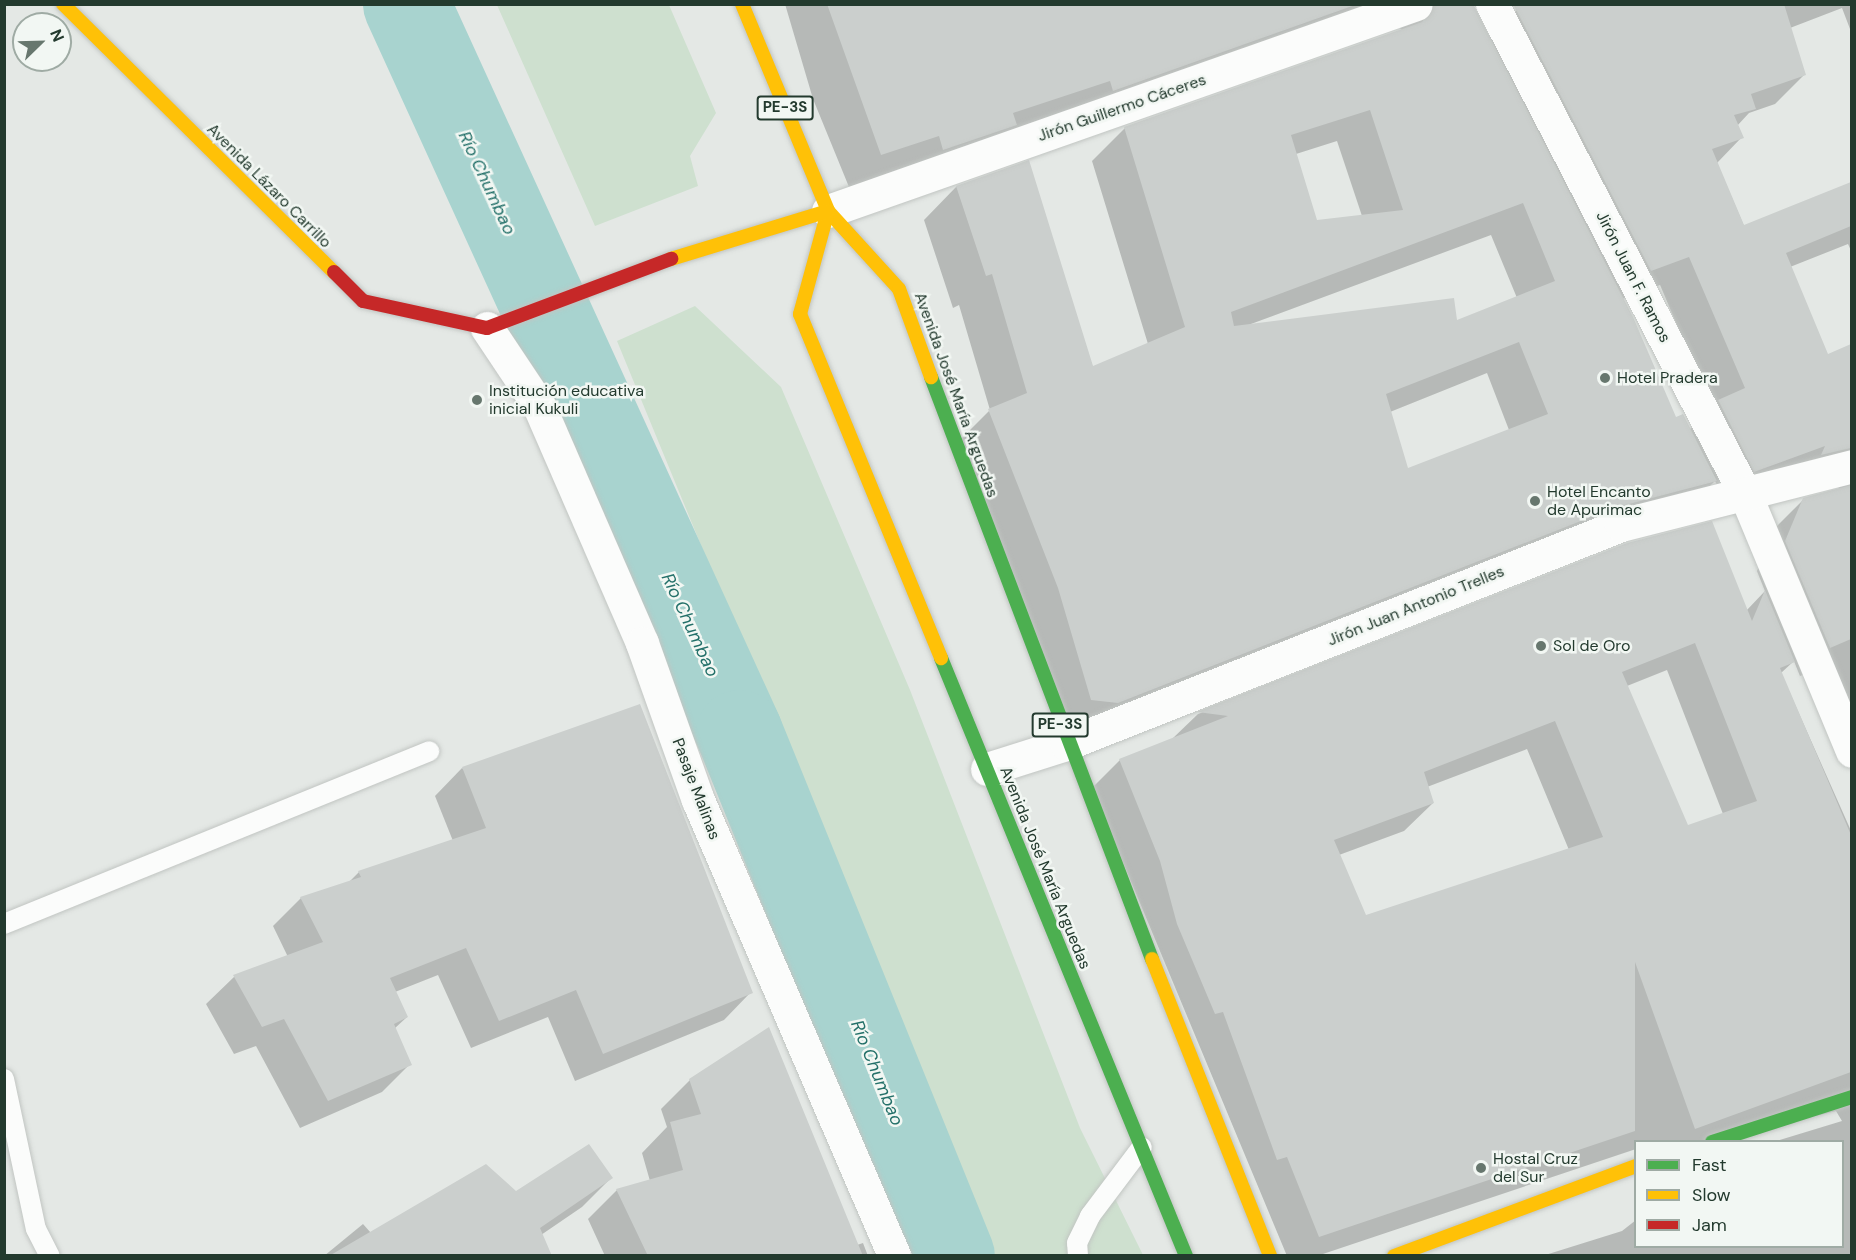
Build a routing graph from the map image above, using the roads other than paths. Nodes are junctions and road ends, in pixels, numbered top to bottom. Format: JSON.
{"nodes":[{"id":1,"x":63,"y":4,"type":"edge"},
{"id":2,"x":742,"y":4,"type":"edge"},
{"id":3,"x":1416,"y":4,"type":"edge"},
{"id":4,"x":1492,"y":4,"type":"edge"},
{"id":5,"x":828,"y":211,"type":"junction"},
{"id":6,"x":495,"y":325,"type":"junction"},
{"id":7,"x":1851,"y":466,"type":"edge"},
{"id":8,"x":1746,"y":496,"type":"junction"},
{"id":9,"x":1066,"y":744,"type":"junction"},
{"id":10,"x":429,"y":751,"type":"dead end"},
{"id":11,"x":1851,"y":751,"type":"edge"},
{"id":12,"x":987,"y":769,"type":"junction"},
{"id":13,"x":4,"y":924,"type":"edge"},
{"id":14,"x":4,"y":1079,"type":"edge"},
{"id":15,"x":1851,"y":1097,"type":"edge"},
{"id":16,"x":1718,"y":1140,"type":"edge"},
{"id":17,"x":1142,"y":1148,"type":"junction"},
{"id":18,"x":1634,"y":1166,"type":"edge"},
{"id":19,"x":50,"y":1256,"type":"edge"},
{"id":20,"x":894,"y":1256,"type":"edge"},
{"id":21,"x":1078,"y":1256,"type":"edge"},
{"id":22,"x":1186,"y":1256,"type":"edge"},
{"id":23,"x":1270,"y":1256,"type":"edge"},
{"id":24,"x":1394,"y":1256,"type":"edge"}],
"edges":[{"from":1,"to":6,"type":"main road","name":"Avenida Lázaro Carrillo"},
{"from":2,"to":5,"type":"main road","number":"PE-3S"},
{"from":3,"to":5,"type":"street","name":"Jirón Guillermo Cáceres"},
{"from":4,"to":8,"type":"street","name":"Jirón Juan F. Ramos"},
{"from":5,"to":6,"type":"main road"},
{"from":5,"to":9,"type":"main road","name":"Avenida José María Arguedas","number":"PE-3S"},
{"from":5,"to":12,"type":"main road","name":"Avenida José María Arguedas"},
{"from":6,"to":20,"type":"street","name":"Pasaje Malinas"},
{"from":7,"to":8,"type":"street","name":"Jirón Juan Antonio Trelles"},
{"from":8,"to":9,"type":"street","name":"Jirón Juan Antonio Trelles"},
{"from":8,"to":11,"type":"street","name":"Jirón Juan F. Ramos"},
{"from":9,"to":12,"type":"street","name":"Jirón Juan Antonio Trelles"},
{"from":9,"to":23,"type":"main road","name":"Avenida José María Arguedas","number":"PE-3S"},
{"from":10,"to":13,"type":"lane"},
{"from":12,"to":17,"type":"main road","name":"Avenida José María Arguedas"},
{"from":14,"to":19,"type":"lane"},
{"from":15,"to":16,"type":"main road"},
{"from":17,"to":21,"type":"lane"},
{"from":17,"to":22,"type":"main road","name":"Avenida José María Arguedas"},
{"from":18,"to":24,"type":"main road"}]}
